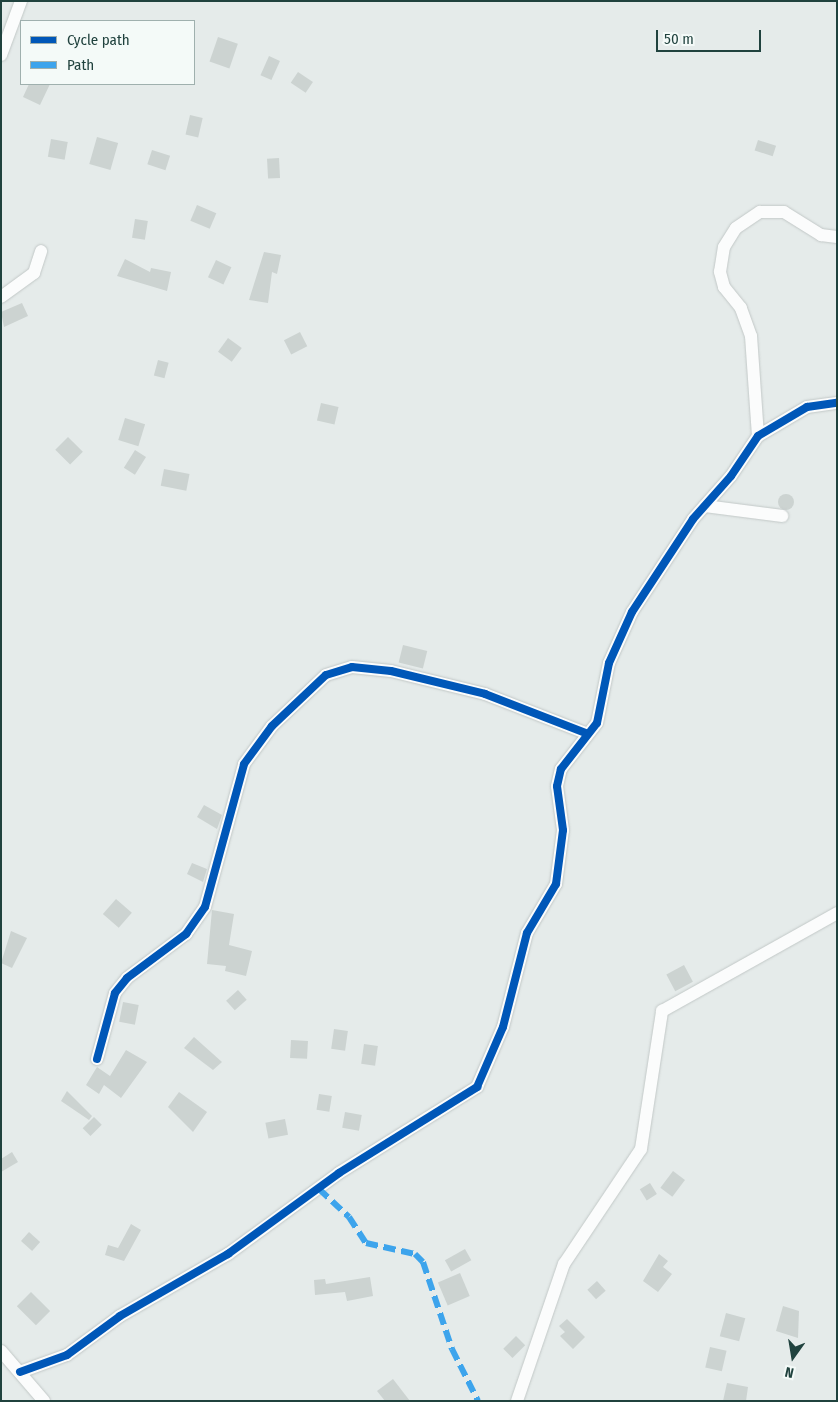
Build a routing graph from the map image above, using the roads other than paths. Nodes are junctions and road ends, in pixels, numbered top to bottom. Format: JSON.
{"nodes":[{"id":1,"x":21,"y":1,"type":"edge"},
{"id":2,"x":1,"y":55,"type":"edge"},
{"id":3,"x":837,"y":237,"type":"edge"},
{"id":4,"x":41,"y":251,"type":"dead end"},
{"id":5,"x":1,"y":297,"type":"edge"},
{"id":6,"x":837,"y":402,"type":"edge"},
{"id":7,"x":758,"y":436,"type":"junction"},
{"id":8,"x":705,"y":506,"type":"junction"},
{"id":9,"x":782,"y":516,"type":"dead end"},
{"id":10,"x":588,"y":734,"type":"junction"},
{"id":11,"x":837,"y":912,"type":"edge"},
{"id":12,"x":97,"y":1059,"type":"dead end"},
{"id":13,"x":1,"y":1351,"type":"edge"},
{"id":14,"x":20,"y":1372,"type":"junction"},
{"id":15,"x":44,"y":1401,"type":"edge"},
{"id":16,"x":517,"y":1401,"type":"edge"}],
"edges":[{"from":1,"to":2,"type":"street"},
{"from":3,"to":7,"type":"street"},
{"from":4,"to":5,"type":"street"},
{"from":6,"to":7,"type":"street"},
{"from":7,"to":8,"type":"street"},
{"from":8,"to":9,"type":"street"},
{"from":8,"to":10,"type":"street"},
{"from":10,"to":12,"type":"street"},
{"from":10,"to":14,"type":"street"},
{"from":11,"to":16,"type":"street"},
{"from":13,"to":14,"type":"street"},
{"from":14,"to":15,"type":"street"}]}
